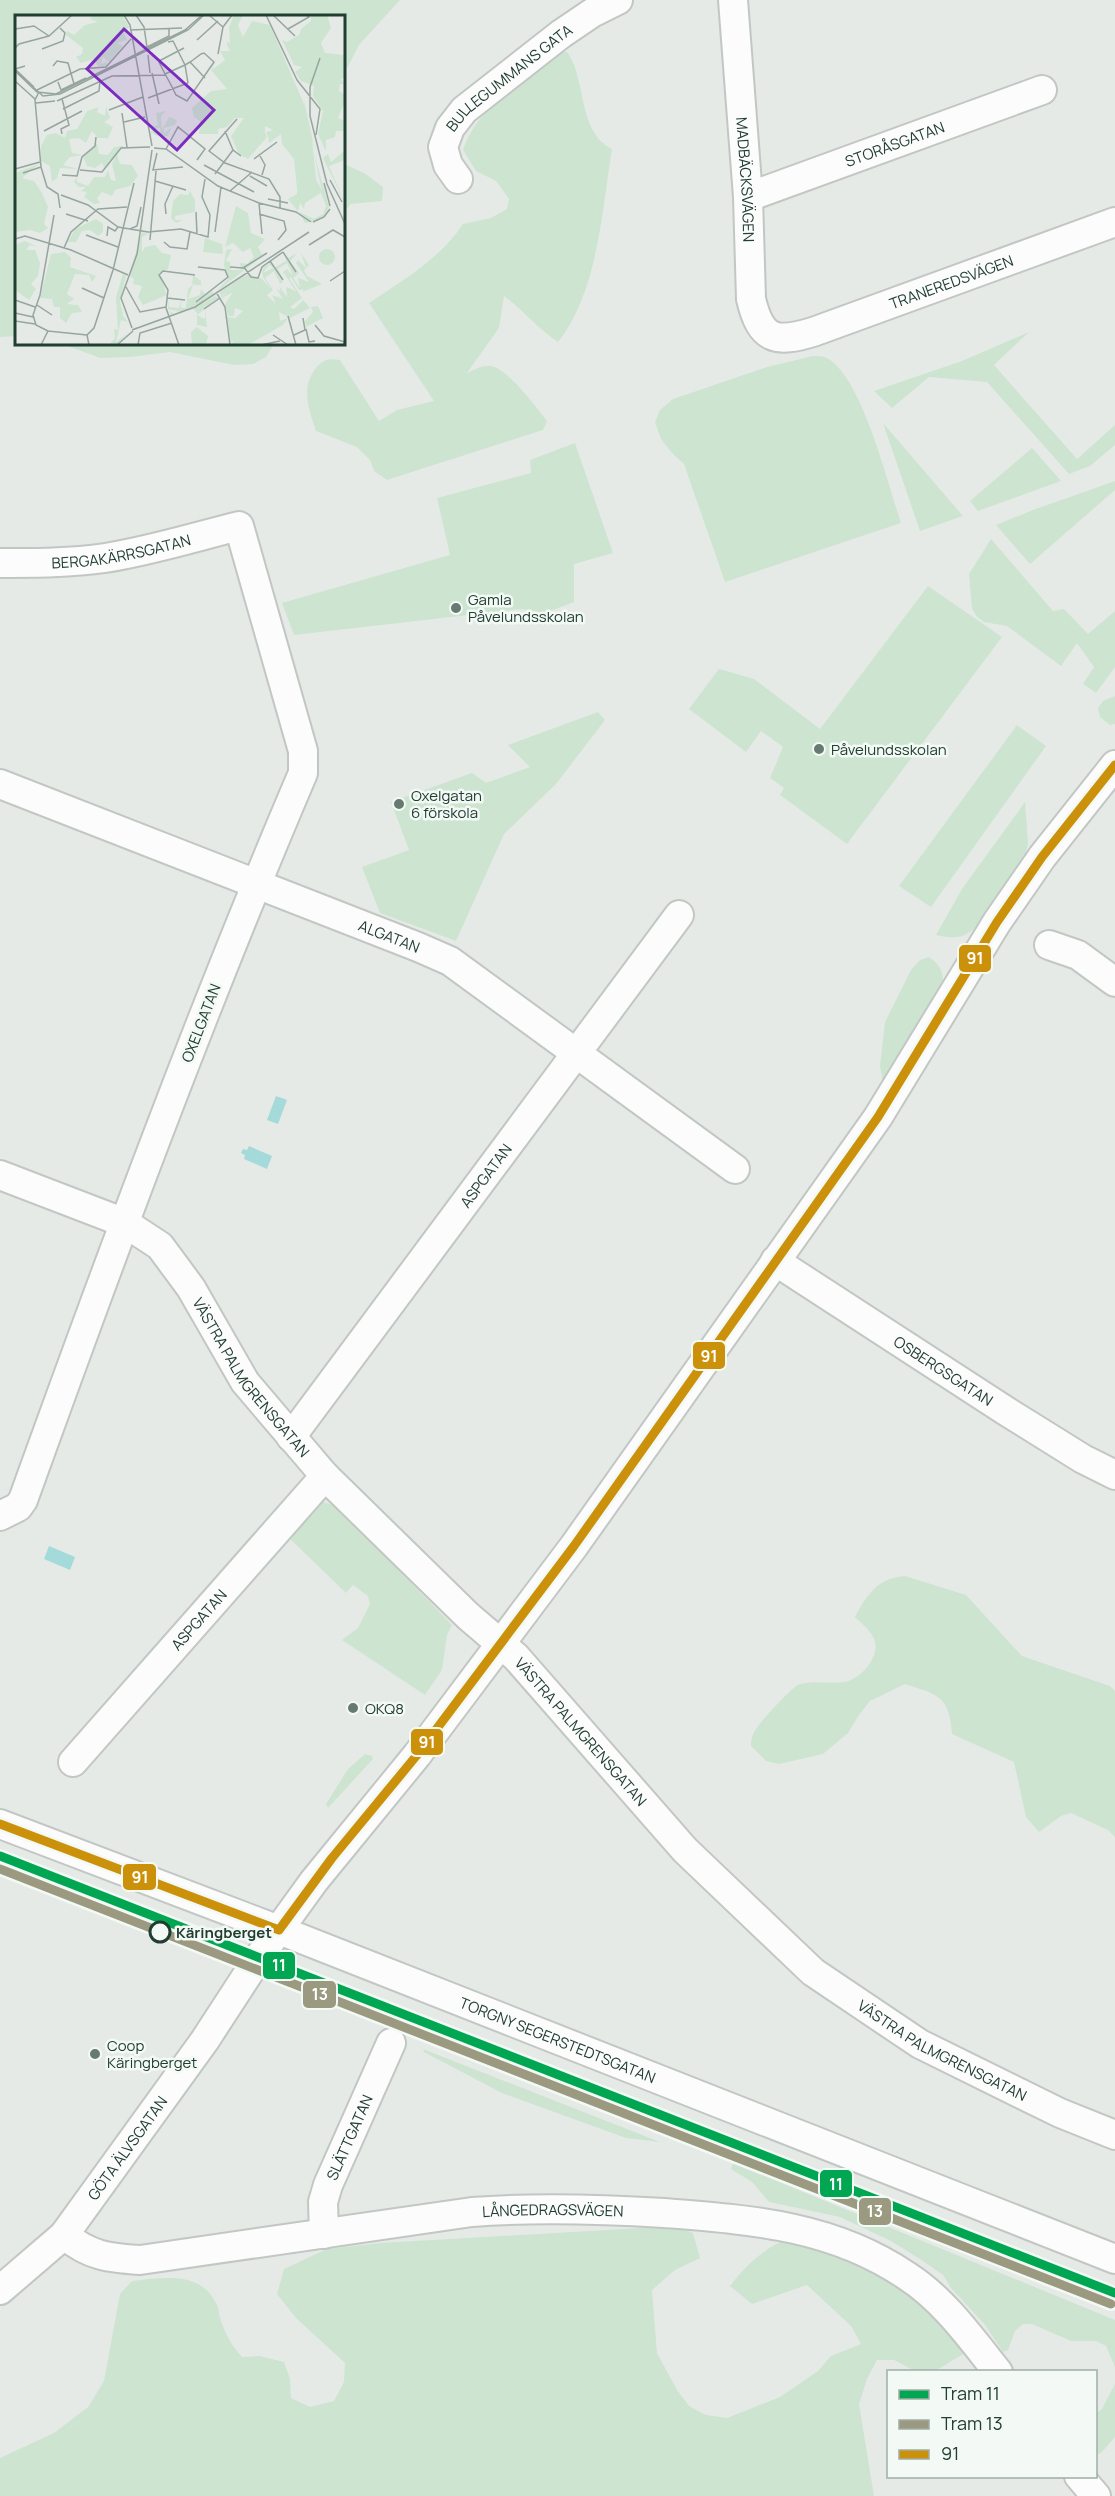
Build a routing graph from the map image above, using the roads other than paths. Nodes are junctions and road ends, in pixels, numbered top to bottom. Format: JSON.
{"nodes":[{"id":1,"x":618,"y":0,"type":"edge"},
{"id":2,"x":733,"y":0,"type":"edge"},
{"id":3,"x":1042,"y":90,"type":"dead end"},
{"id":4,"x":458,"y":179,"type":"dead end"},
{"id":5,"x":748,"y":197,"type":"junction"},
{"id":6,"x":1115,"y":222,"type":"edge"},
{"id":7,"x":787,"y":340,"type":"joint"},
{"id":8,"x":239,"y":526,"type":"joint"},
{"id":9,"x":0,"y":563,"type":"edge"},
{"id":10,"x":1115,"y":765,"type":"edge"},
{"id":11,"x":0,"y":784,"type":"edge"},
{"id":12,"x":255,"y":885,"type":"junction"},
{"id":13,"x":679,"y":915,"type":"dead end"},
{"id":14,"x":1048,"y":945,"type":"dead end"},
{"id":15,"x":1115,"y":982,"type":"edge"},
{"id":16,"x":575,"y":1053,"type":"junction"},
{"id":17,"x":735,"y":1169,"type":"dead end"},
{"id":18,"x":0,"y":1175,"type":"edge"},
{"id":19,"x":125,"y":1223,"type":"junction"},
{"id":20,"x":775,"y":1261,"type":"junction"},
{"id":21,"x":291,"y":1437,"type":"junction"},
{"id":22,"x":1115,"y":1475,"type":"edge"},
{"id":23,"x":325,"y":1476,"type":"junction"},
{"id":24,"x":6,"y":1514,"type":"edge"},
{"id":25,"x":500,"y":1644,"type":"junction"},
{"id":26,"x":73,"y":1762,"type":"dead end"},
{"id":27,"x":0,"y":1824,"type":"edge"},
{"id":28,"x":279,"y":1930,"type":"junction"},
{"id":29,"x":391,"y":2043,"type":"dead end"},
{"id":30,"x":1115,"y":2135,"type":"edge"},
{"id":31,"x":324,"y":2234,"type":"junction"},
{"id":32,"x":64,"y":2235,"type":"junction"},
{"id":33,"x":1115,"y":2259,"type":"edge"},
{"id":34,"x":0,"y":2290,"type":"edge"},
{"id":35,"x":996,"y":2370,"type":"edge"},
{"id":36,"x":1081,"y":2478,"type":"edge"},
{"id":37,"x":1096,"y":2496,"type":"edge"}],
"edges":[{"from":1,"to":4,"type":"street","name":"BULLEGUMMANS GATA"},
{"from":2,"to":5,"type":"street","name":"MADBÄCKSVÄGEN"},
{"from":3,"to":5,"type":"street","name":"STORÅSGATAN"},
{"from":5,"to":7,"type":"street","name":"MADBÄCKSVÄGEN"},
{"from":6,"to":7,"type":"street","name":"TRANEREDSVÄGEN"},
{"from":8,"to":9,"type":"street","name":"BERGAKÄRRSGATAN"},
{"from":8,"to":12,"type":"street","name":"OXELGATAN"},
{"from":10,"to":20,"type":"street","name":"GÖTA ÄLVSGATAN"},
{"from":11,"to":12,"type":"street","name":"ALGATAN"},
{"from":12,"to":16,"type":"street","name":"ALGATAN"},
{"from":12,"to":19,"type":"street","name":"OXELGATAN"},
{"from":13,"to":16,"type":"street","name":"ASPGATAN"},
{"from":14,"to":15,"type":"street"},
{"from":16,"to":17,"type":"street","name":"ALGATAN"},
{"from":16,"to":21,"type":"street","name":"ASPGATAN"},
{"from":18,"to":19,"type":"street","name":"VÄSTRA PALMGRENSGATAN"},
{"from":19,"to":21,"type":"street","name":"VÄSTRA PALMGRENSGATAN"},
{"from":19,"to":24,"type":"street","name":"OXELGATAN"},
{"from":20,"to":22,"type":"street","name":"OSBERGSGATAN"},
{"from":20,"to":25,"type":"street","name":"GÖTA ÄLVSGATAN"},
{"from":21,"to":23,"type":"street","name":"VÄSTRA PALMGRENSGATAN"},
{"from":23,"to":25,"type":"street","name":"VÄSTRA PALMGRENSGATAN"},
{"from":23,"to":26,"type":"street","name":"ASPGATAN"},
{"from":25,"to":28,"type":"street","name":"GÖTA ÄLVSGATAN"},
{"from":25,"to":30,"type":"street","name":"VÄSTRA PALMGRENSGATAN"},
{"from":27,"to":28,"type":"street","name":"TORGNY SEGERSTEDTSGATAN"},
{"from":28,"to":32,"type":"street","name":"GÖTA ÄLVSGATAN"},
{"from":28,"to":33,"type":"street","name":"TORGNY SEGERSTEDTSGATAN"},
{"from":29,"to":31,"type":"street","name":"SLÄTTGATAN"},
{"from":31,"to":32,"type":"street","name":"LÅNGEDRAGSVÄGEN"},
{"from":31,"to":35,"type":"street","name":"LÅNGEDRAGSVÄGEN"},
{"from":32,"to":34,"type":"street","name":"GÖTA ÄLVSGATAN"},
{"from":36,"to":37,"type":"street"}]}
